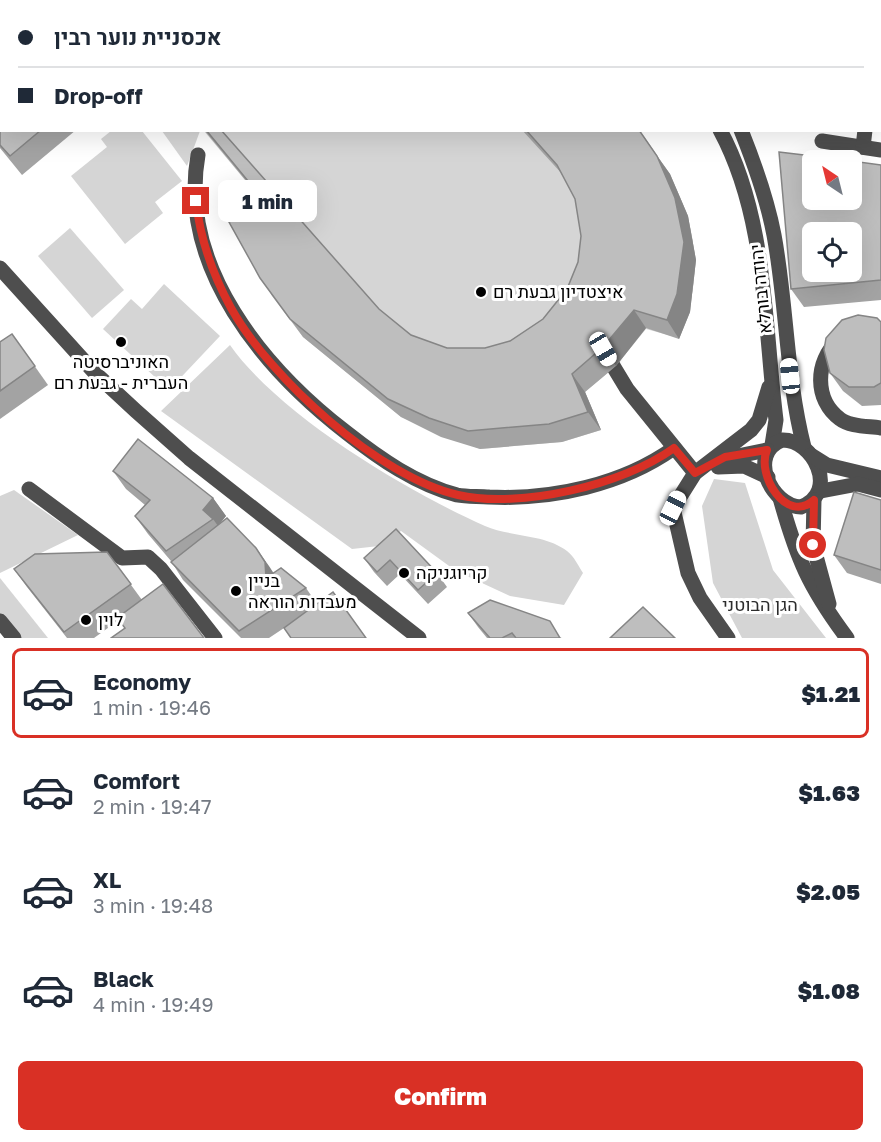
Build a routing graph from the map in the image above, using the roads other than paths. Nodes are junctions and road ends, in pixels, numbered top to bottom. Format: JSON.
{"nodes":[{"id":1,"x":721,"y":132,"type":"edge"},
{"id":2,"x":742,"y":132,"type":"edge"},
{"id":3,"x":866,"y":132,"type":"edge"},
{"id":4,"x":822,"y":141,"type":"dead end"},
{"id":5,"x":862,"y":147,"type":"junction"},
{"id":6,"x":881,"y":150,"type":"edge"},
{"id":7,"x":198,"y":155,"type":"dead end"},
{"id":8,"x":0,"y":268,"type":"edge"},
{"id":9,"x":850,"y":331,"type":"edge"},
{"id":10,"x":598,"y":340,"type":"edge"},
{"id":11,"x":771,"y":378,"type":"junction"},
{"id":12,"x":881,"y":428,"type":"edge"},
{"id":13,"x":770,"y":447,"type":"junction"},
{"id":14,"x":674,"y":448,"type":"junction"},
{"id":15,"x":806,"y":450,"type":"junction"},
{"id":16,"x":695,"y":473,"type":"junction"},
{"id":17,"x":768,"y":477,"type":"junction"},
{"id":18,"x":881,"y":478,"type":"edge"},
{"id":19,"x":29,"y":489,"type":"dead end"},
{"id":20,"x":881,"y":490,"type":"edge"},
{"id":21,"x":818,"y":496,"type":"junction"},
{"id":22,"x":780,"y":498,"type":"junction"},
{"id":23,"x":0,"y":621,"type":"edge"},
{"id":24,"x":14,"y":638,"type":"edge"},
{"id":25,"x":215,"y":638,"type":"edge"},
{"id":26,"x":419,"y":638,"type":"edge"},
{"id":27,"x":728,"y":638,"type":"edge"},
{"id":28,"x":847,"y":638,"type":"edge"}],
"edges":[{"from":1,"to":11,"type":"street","name":"יהודה בורלא"},
{"from":2,"to":15,"type":"street","name":"יהודה בורלא"},
{"from":3,"to":5,"type":"street"},
{"from":4,"to":5,"type":"street"},
{"from":5,"to":6,"type":"street"},
{"from":7,"to":14,"type":"street"},
{"from":8,"to":26,"type":"street"},
{"from":9,"to":12,"type":"street"},
{"from":10,"to":14,"type":"street"},
{"from":11,"to":13,"type":"street","name":"יהודה בורלא"},
{"from":11,"to":16,"type":"street"},
{"from":13,"to":15,"type":"street"},
{"from":13,"to":16,"type":"street"},
{"from":13,"to":17,"type":"street"},
{"from":14,"to":16,"type":"street"},
{"from":15,"to":18,"type":"street"},
{"from":15,"to":21,"type":"street"},
{"from":16,"to":17,"type":"street"},
{"from":16,"to":27,"type":"street"},
{"from":17,"to":22,"type":"street"},
{"from":19,"to":25,"type":"street"},
{"from":20,"to":21,"type":"street"},
{"from":21,"to":22,"type":"street"},
{"from":21,"to":28,"type":"street"},
{"from":22,"to":28,"type":"street"},
{"from":23,"to":24,"type":"street"}]}
